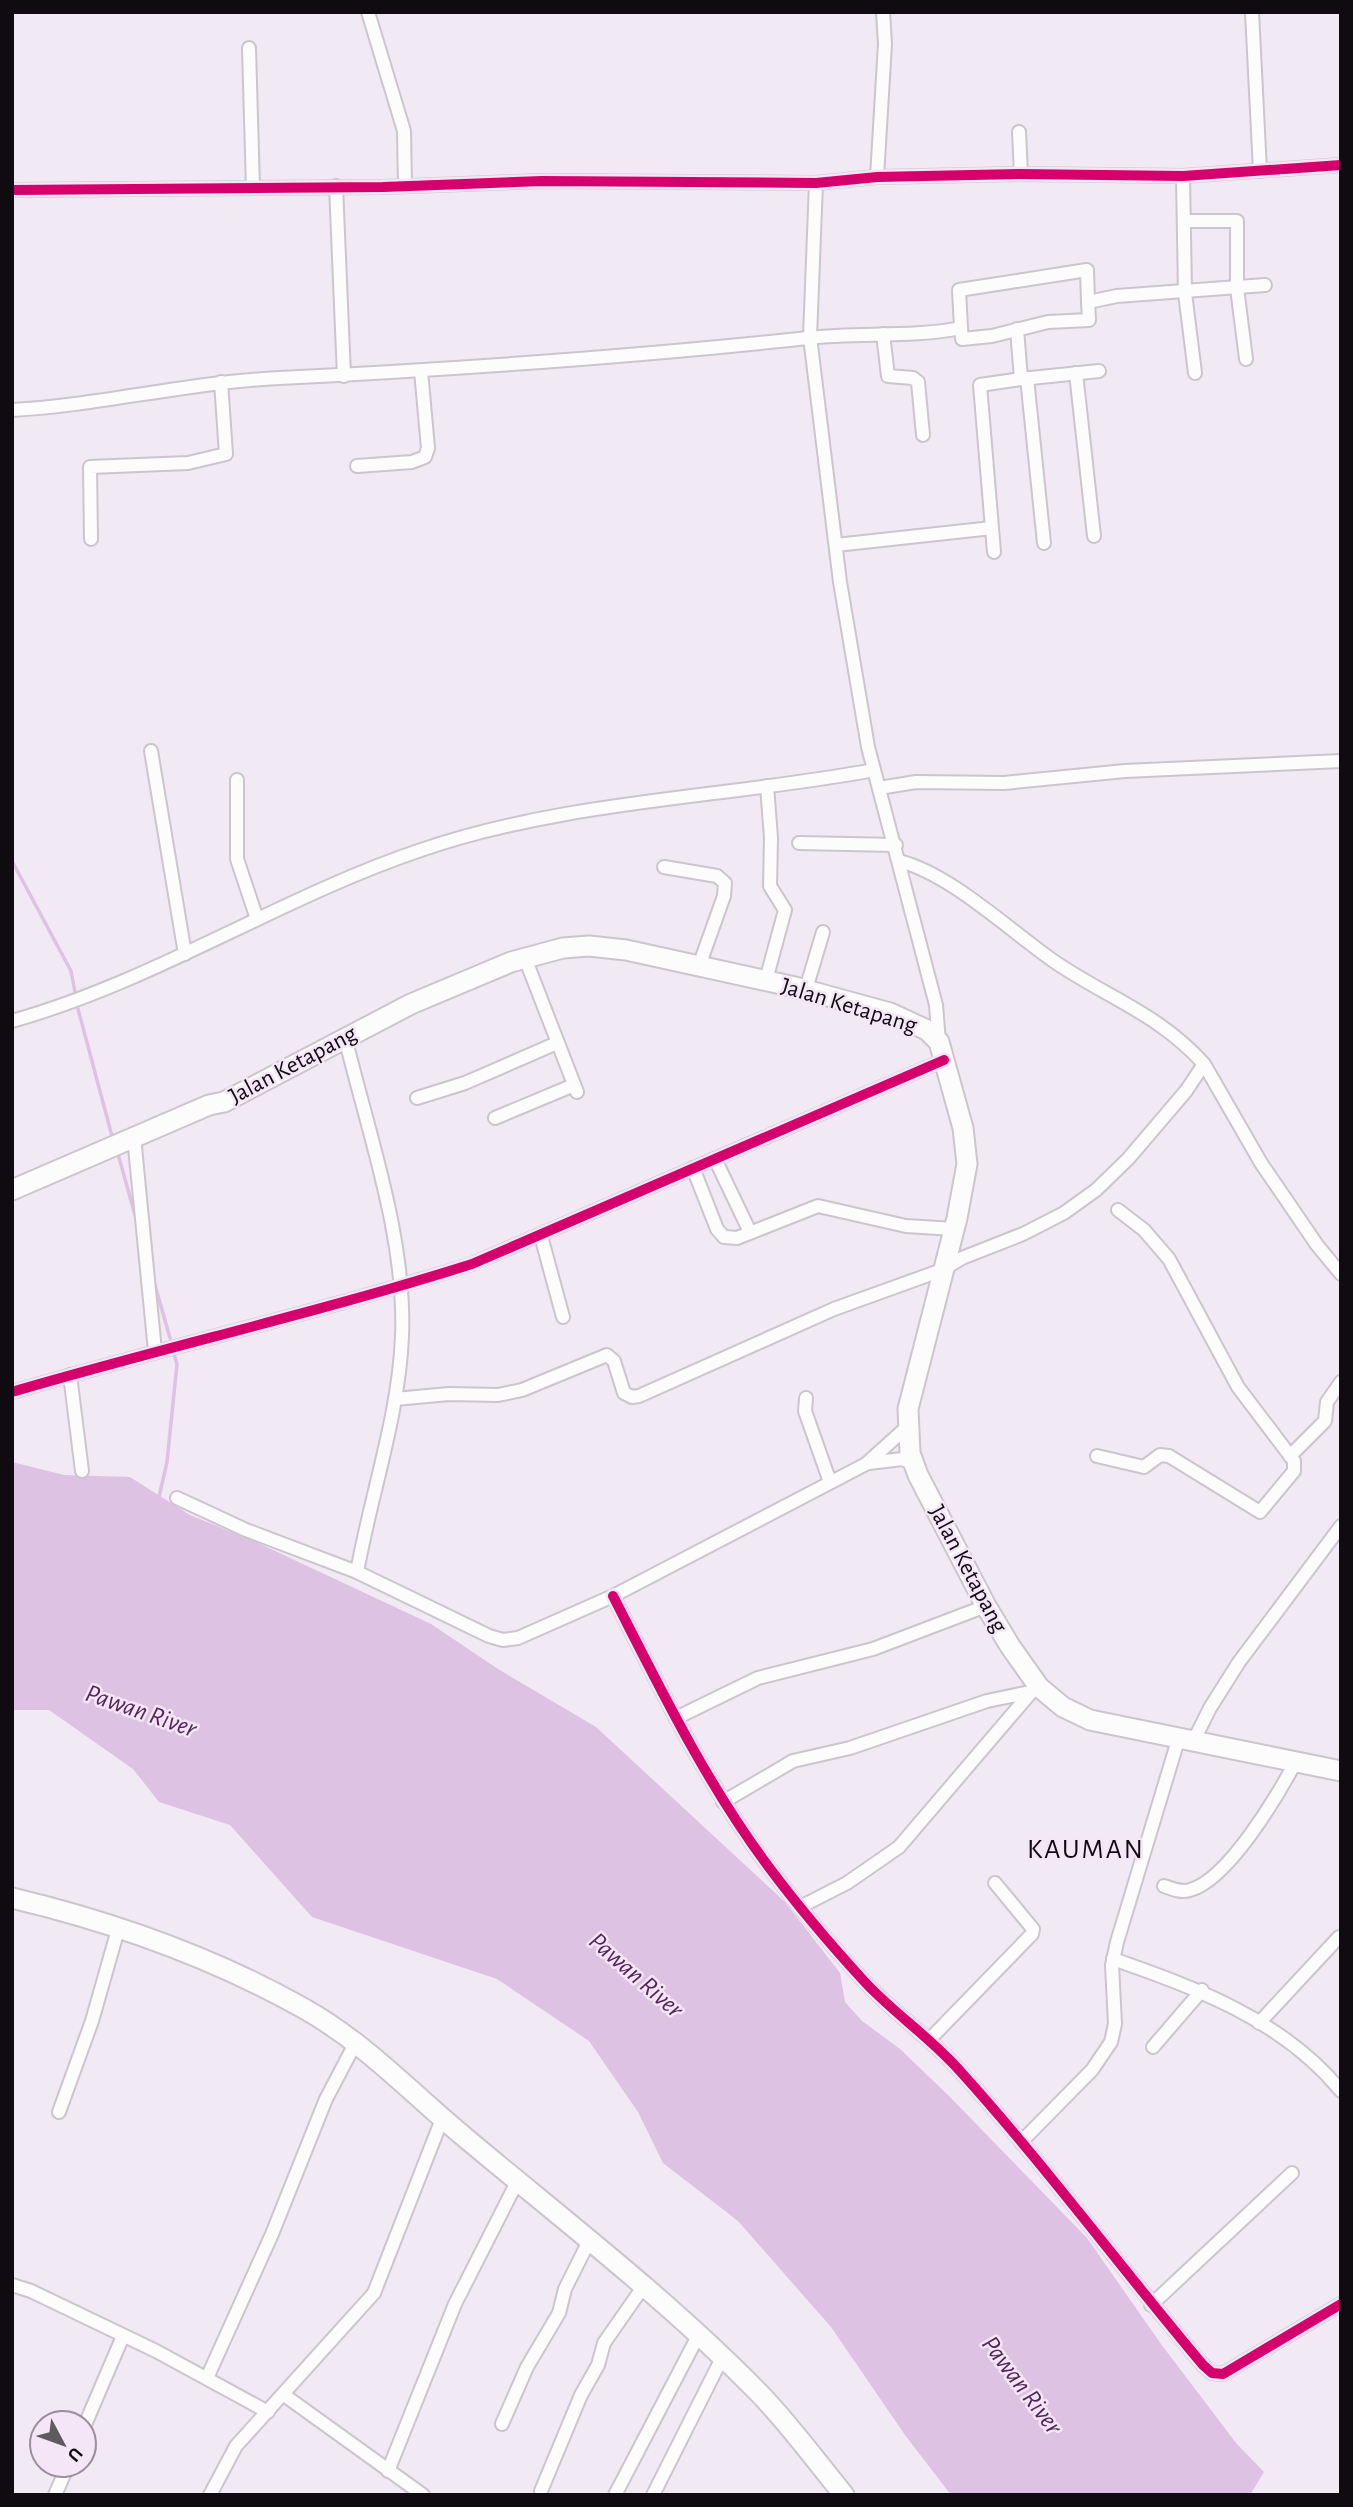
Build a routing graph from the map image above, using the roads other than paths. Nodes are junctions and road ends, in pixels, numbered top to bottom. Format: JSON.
{"nodes":[{"id":1,"x":368,"y":12,"type":"edge"},
{"id":2,"x":883,"y":12,"type":"edge"},
{"id":3,"x":1252,"y":12,"type":"edge"},
{"id":4,"x":249,"y":48,"type":"dead end"},
{"id":5,"x":1018,"y":132,"type":"dead end"},
{"id":6,"x":1341,"y":165,"type":"edge"},
{"id":7,"x":1260,"y":171,"type":"junction"},
{"id":8,"x":1021,"y":174,"type":"junction"},
{"id":9,"x":1183,"y":176,"type":"junction"},
{"id":10,"x":877,"y":177,"type":"junction"},
{"id":11,"x":816,"y":183,"type":"junction"},
{"id":12,"x":336,"y":186,"type":"junction"},
{"id":13,"x":405,"y":186,"type":"junction"},
{"id":14,"x":253,"y":188,"type":"junction"},
{"id":15,"x":12,"y":190,"type":"edge"},
{"id":16,"x":1184,"y":221,"type":"junction"},
{"id":17,"x":1265,"y":285,"type":"dead end"},
{"id":18,"x":1237,"y":288,"type":"junction"},
{"id":19,"x":1185,"y":293,"type":"junction"},
{"id":20,"x":1088,"y":302,"type":"junction"},
{"id":21,"x":961,"y":328,"type":"junction"},
{"id":22,"x":1017,"y":328,"type":"junction"},
{"id":23,"x":883,"y":334,"type":"junction"},
{"id":24,"x":810,"y":337,"type":"junction"},
{"id":25,"x":1246,"y":359,"type":"dead end"},
{"id":26,"x":421,"y":371,"type":"junction"},
{"id":27,"x":1099,"y":371,"type":"dead end"},
{"id":28,"x":1076,"y":373,"type":"junction"},
{"id":29,"x":1195,"y":373,"type":"dead end"},
{"id":30,"x":344,"y":376,"type":"junction"},
{"id":31,"x":1024,"y":378,"type":"junction"},
{"id":32,"x":221,"y":382,"type":"junction"},
{"id":33,"x":12,"y":410,"type":"edge"},
{"id":34,"x":923,"y":435,"type":"dead end"},
{"id":35,"x":357,"y":466,"type":"dead end"},
{"id":36,"x":992,"y":528,"type":"junction"},
{"id":37,"x":1094,"y":536,"type":"dead end"},
{"id":38,"x":91,"y":539,"type":"dead end"},
{"id":39,"x":1044,"y":543,"type":"dead end"},
{"id":40,"x":836,"y":545,"type":"junction"},
{"id":41,"x":994,"y":552,"type":"dead end"},
{"id":42,"x":151,"y":751,"type":"dead end"},
{"id":43,"x":1341,"y":761,"type":"edge"},
{"id":44,"x":874,"y":770,"type":"junction"},
{"id":45,"x":237,"y":780,"type":"dead end"},
{"id":46,"x":767,"y":786,"type":"junction"},
{"id":47,"x":879,"y":788,"type":"junction"},
{"id":48,"x":799,"y":843,"type":"dead end"},
{"id":49,"x":896,"y":845,"type":"junction"},
{"id":50,"x":900,"y":861,"type":"junction"},
{"id":51,"x":664,"y":867,"type":"dead end"},
{"id":52,"x":257,"y":919,"type":"junction"},
{"id":53,"x":823,"y":932,"type":"dead end"},
{"id":54,"x":185,"y":954,"type":"junction"},
{"id":55,"x":525,"y":958,"type":"junction"},
{"id":56,"x":699,"y":966,"type":"junction"},
{"id":57,"x":766,"y":980,"type":"junction"},
{"id":58,"x":806,"y":989,"type":"junction"},
{"id":59,"x":12,"y":1021,"type":"edge"},
{"id":60,"x":345,"y":1037,"type":"junction"},
{"id":61,"x":557,"y":1043,"type":"junction"},
{"id":62,"x":941,"y":1051,"type":"junction"},
{"id":63,"x":1204,"y":1064,"type":"junction"},
{"id":64,"x":417,"y":1098,"type":"dead end"},
{"id":65,"x":495,"y":1118,"type":"dead end"},
{"id":66,"x":134,"y":1138,"type":"junction"},
{"id":67,"x":715,"y":1159,"type":"junction"},
{"id":68,"x":693,"y":1168,"type":"junction"},
{"id":69,"x":12,"y":1190,"type":"edge"},
{"id":70,"x":1118,"y":1210,"type":"dead end"},
{"id":71,"x":954,"y":1229,"type":"junction"},
{"id":72,"x":751,"y":1233,"type":"junction"},
{"id":73,"x":541,"y":1236,"type":"junction"},
{"id":74,"x":1341,"y":1252,"type":"edge"},
{"id":75,"x":1330,"y":1261,"type":"junction"},
{"id":76,"x":942,"y":1270,"type":"junction"},
{"id":77,"x":1341,"y":1274,"type":"edge"},
{"id":78,"x":401,"y":1288,"type":"junction"},
{"id":79,"x":563,"y":1317,"type":"dead end"},
{"id":80,"x":155,"y":1351,"type":"junction"},
{"id":81,"x":70,"y":1375,"type":"junction"},
{"id":82,"x":1341,"y":1382,"type":"edge"},
{"id":83,"x":12,"y":1392,"type":"edge"},
{"id":84,"x":806,"y":1398,"type":"dead end"},
{"id":85,"x":395,"y":1399,"type":"junction"},
{"id":86,"x":906,"y":1427,"type":"junction"},
{"id":87,"x":1097,"y":1456,"type":"dead end"},
{"id":88,"x":1290,"y":1456,"type":"junction"},
{"id":89,"x":913,"y":1462,"type":"junction"},
{"id":90,"x":866,"y":1464,"type":"junction"},
{"id":91,"x":82,"y":1471,"type":"dead end"},
{"id":92,"x":830,"y":1482,"type":"junction"},
{"id":93,"x":177,"y":1498,"type":"dead end"},
{"id":94,"x":1338,"y":1534,"type":"edge"},
{"id":95,"x":357,"y":1572,"type":"junction"},
{"id":96,"x":612,"y":1595,"type":"junction"},
{"id":97,"x":986,"y":1606,"type":"junction"},
{"id":98,"x":1035,"y":1689,"type":"junction"},
{"id":99,"x":677,"y":1718,"type":"junction"},
{"id":100,"x":1187,"y":1739,"type":"junction"},
{"id":101,"x":1296,"y":1761,"type":"junction"},
{"id":102,"x":1341,"y":1772,"type":"edge"},
{"id":103,"x":723,"y":1802,"type":"junction"},
{"id":104,"x":995,"y":1883,"type":"dead end"},
{"id":105,"x":1164,"y":1886,"type":"dead end"},
{"id":106,"x":12,"y":1898,"type":"edge"},
{"id":107,"x":802,"y":1906,"type":"junction"},
{"id":108,"x":119,"y":1926,"type":"junction"},
{"id":109,"x":1339,"y":1937,"type":"edge"},
{"id":110,"x":1113,"y":1959,"type":"junction"},
{"id":111,"x":1202,"y":1990,"type":"junction"},
{"id":112,"x":1259,"y":2023,"type":"junction"},
{"id":113,"x":930,"y":2039,"type":"junction"},
{"id":114,"x":356,"y":2042,"type":"junction"},
{"id":115,"x":1153,"y":2048,"type":"dead end"},
{"id":116,"x":1341,"y":2091,"type":"edge"},
{"id":117,"x":59,"y":2112,"type":"dead end"},
{"id":118,"x":442,"y":2119,"type":"junction"},
{"id":119,"x":1021,"y":2142,"type":"junction"},
{"id":120,"x":1292,"y":2174,"type":"dead end"},
{"id":121,"x":517,"y":2182,"type":"junction"},
{"id":122,"x":589,"y":2241,"type":"junction"},
{"id":123,"x":12,"y":2284,"type":"edge"},
{"id":124,"x":643,"y":2287,"type":"junction"},
{"id":125,"x":1151,"y":2305,"type":"junction"},
{"id":126,"x":1341,"y":2305,"type":"edge"},
{"id":127,"x":123,"y":2336,"type":"junction"},
{"id":128,"x":698,"y":2336,"type":"junction"},
{"id":129,"x":722,"y":2358,"type":"junction"},
{"id":130,"x":207,"y":2378,"type":"junction"},
{"id":131,"x":284,"y":2395,"type":"junction"},
{"id":132,"x":92,"y":2409,"type":"edge"},
{"id":133,"x":268,"y":2412,"type":"junction"},
{"id":134,"x":502,"y":2424,"type":"dead end"},
{"id":135,"x":388,"y":2470,"type":"junction"},
{"id":136,"x":541,"y":2491,"type":"dead end"},
{"id":137,"x":210,"y":2495,"type":"edge"},
{"id":138,"x":423,"y":2495,"type":"edge"},
{"id":139,"x":615,"y":2495,"type":"edge"},
{"id":140,"x":653,"y":2495,"type":"edge"},
{"id":141,"x":844,"y":2495,"type":"edge"}],
"edges":[{"from":1,"to":13,"type":"street"},
{"from":2,"to":10,"type":"street"},
{"from":3,"to":7,"type":"street"},
{"from":4,"to":14,"type":"street"},
{"from":5,"to":8,"type":"street"},
{"from":6,"to":7,"type":"street"},
{"from":7,"to":9,"type":"street"},
{"from":8,"to":9,"type":"street"},
{"from":8,"to":10,"type":"street"},
{"from":9,"to":16,"type":"street"},
{"from":10,"to":11,"type":"street"},
{"from":11,"to":13,"type":"street"},
{"from":11,"to":24,"type":"street"},
{"from":12,"to":13,"type":"street"},
{"from":12,"to":14,"type":"street"},
{"from":12,"to":30,"type":"street"},
{"from":14,"to":15,"type":"street"},
{"from":16,"to":18,"type":"street"},
{"from":16,"to":19,"type":"street"},
{"from":17,"to":18,"type":"street"},
{"from":18,"to":19,"type":"street"},
{"from":18,"to":25,"type":"street"},
{"from":19,"to":20,"type":"street"},
{"from":19,"to":29,"type":"street"},
{"from":20,"to":21,"type":"street"},
{"from":20,"to":22,"type":"street"},
{"from":21,"to":22,"type":"street"},
{"from":21,"to":23,"type":"street"},
{"from":22,"to":31,"type":"street"},
{"from":23,"to":24,"type":"street"},
{"from":23,"to":34,"type":"street"},
{"from":24,"to":26,"type":"street"},
{"from":24,"to":40,"type":"street"},
{"from":26,"to":30,"type":"street"},
{"from":26,"to":35,"type":"street"},
{"from":27,"to":28,"type":"street"},
{"from":28,"to":31,"type":"street"},
{"from":28,"to":37,"type":"street"},
{"from":30,"to":32,"type":"street"},
{"from":31,"to":36,"type":"street"},
{"from":31,"to":39,"type":"street"},
{"from":32,"to":33,"type":"street"},
{"from":32,"to":38,"type":"street"},
{"from":36,"to":40,"type":"street"},
{"from":36,"to":41,"type":"street"},
{"from":40,"to":44,"type":"street"},
{"from":42,"to":54,"type":"street"},
{"from":43,"to":47,"type":"street"},
{"from":44,"to":46,"type":"street"},
{"from":44,"to":47,"type":"street"},
{"from":45,"to":52,"type":"street"},
{"from":46,"to":52,"type":"street"},
{"from":46,"to":57,"type":"street"},
{"from":47,"to":49,"type":"street"},
{"from":48,"to":49,"type":"street"},
{"from":49,"to":50,"type":"street"},
{"from":50,"to":62,"type":"street"},
{"from":50,"to":63,"type":"street"},
{"from":51,"to":56,"type":"street"},
{"from":52,"to":54,"type":"street"},
{"from":53,"to":58,"type":"street"},
{"from":54,"to":59,"type":"street"},
{"from":55,"to":56,"type":"main road","name":"Jalan Ketapang"},
{"from":55,"to":60,"type":"main road","name":"Jalan Ketapang"},
{"from":55,"to":61,"type":"street"},
{"from":56,"to":57,"type":"main road","name":"Jalan Ketapang"},
{"from":57,"to":58,"type":"main road","name":"Jalan Ketapang"},
{"from":58,"to":62,"type":"main road","name":"Jalan Ketapang"},
{"from":60,"to":66,"type":"main road","name":"Jalan Ketapang"},
{"from":60,"to":78,"type":"street"},
{"from":61,"to":64,"type":"street"},
{"from":61,"to":65,"type":"street"},
{"from":62,"to":67,"type":"street"},
{"from":62,"to":71,"type":"main road","name":"Jalan Ketapang"},
{"from":63,"to":75,"type":"street"},
{"from":63,"to":76,"type":"street"},
{"from":66,"to":69,"type":"main road","name":"Jalan Ketapang"},
{"from":66,"to":80,"type":"street"},
{"from":67,"to":68,"type":"street"},
{"from":67,"to":72,"type":"street"},
{"from":68,"to":72,"type":"street"},
{"from":68,"to":73,"type":"street"},
{"from":70,"to":88,"type":"street"},
{"from":71,"to":72,"type":"street"},
{"from":71,"to":76,"type":"main road","name":"Jalan Ketapang"},
{"from":73,"to":78,"type":"street"},
{"from":73,"to":79,"type":"street"},
{"from":74,"to":75,"type":"street"},
{"from":75,"to":77,"type":"street"},
{"from":76,"to":85,"type":"street"},
{"from":76,"to":86,"type":"main road","name":"Jalan Ketapang"},
{"from":78,"to":80,"type":"street"},
{"from":78,"to":85,"type":"street"},
{"from":80,"to":81,"type":"street"},
{"from":81,"to":83,"type":"street"},
{"from":81,"to":91,"type":"street"},
{"from":82,"to":88,"type":"street"},
{"from":84,"to":92,"type":"street"},
{"from":85,"to":95,"type":"street"},
{"from":86,"to":89,"type":"main road","name":"Jalan Ketapang"},
{"from":86,"to":90,"type":"street"},
{"from":87,"to":88,"type":"street"},
{"from":89,"to":90,"type":"street"},
{"from":89,"to":97,"type":"main road","name":"Jalan Ketapang"},
{"from":90,"to":92,"type":"street"},
{"from":92,"to":96,"type":"street"},
{"from":93,"to":95,"type":"street"},
{"from":94,"to":100,"type":"street"},
{"from":95,"to":96,"type":"street"},
{"from":96,"to":99,"type":"street"},
{"from":97,"to":98,"type":"main road","name":"Jalan Ketapang"},
{"from":97,"to":99,"type":"street"},
{"from":98,"to":100,"type":"main road","name":"Jalan Ketapang"},
{"from":98,"to":103,"type":"street"},
{"from":98,"to":107,"type":"street"},
{"from":99,"to":103,"type":"street"},
{"from":100,"to":101,"type":"main road","name":"Jalan Ketapang"},
{"from":100,"to":110,"type":"street"},
{"from":101,"to":102,"type":"main road","name":"Jalan Ketapang"},
{"from":101,"to":105,"type":"street"},
{"from":103,"to":107,"type":"street"},
{"from":104,"to":113,"type":"street"},
{"from":106,"to":108,"type":"main road"},
{"from":107,"to":113,"type":"street"},
{"from":108,"to":114,"type":"main road"},
{"from":108,"to":117,"type":"street"},
{"from":109,"to":112,"type":"street"},
{"from":110,"to":111,"type":"street"},
{"from":110,"to":119,"type":"street"},
{"from":111,"to":112,"type":"street"},
{"from":111,"to":115,"type":"street"},
{"from":112,"to":116,"type":"street"},
{"from":113,"to":119,"type":"street"},
{"from":114,"to":118,"type":"main road"},
{"from":114,"to":130,"type":"street"},
{"from":118,"to":121,"type":"main road"},
{"from":118,"to":131,"type":"street"},
{"from":119,"to":125,"type":"street"},
{"from":120,"to":125,"type":"street"},
{"from":121,"to":122,"type":"main road"},
{"from":121,"to":135,"type":"street"},
{"from":122,"to":124,"type":"main road"},
{"from":122,"to":134,"type":"street"},
{"from":123,"to":127,"type":"street"},
{"from":124,"to":128,"type":"main road"},
{"from":124,"to":136,"type":"street"},
{"from":125,"to":126,"type":"street"},
{"from":127,"to":130,"type":"street"},
{"from":127,"to":132,"type":"street"},
{"from":128,"to":129,"type":"main road"},
{"from":128,"to":139,"type":"street"},
{"from":129,"to":140,"type":"street"},
{"from":129,"to":141,"type":"main road"},
{"from":130,"to":133,"type":"street"},
{"from":131,"to":133,"type":"street"},
{"from":131,"to":135,"type":"street"},
{"from":133,"to":137,"type":"street"},
{"from":135,"to":138,"type":"street"}]}
